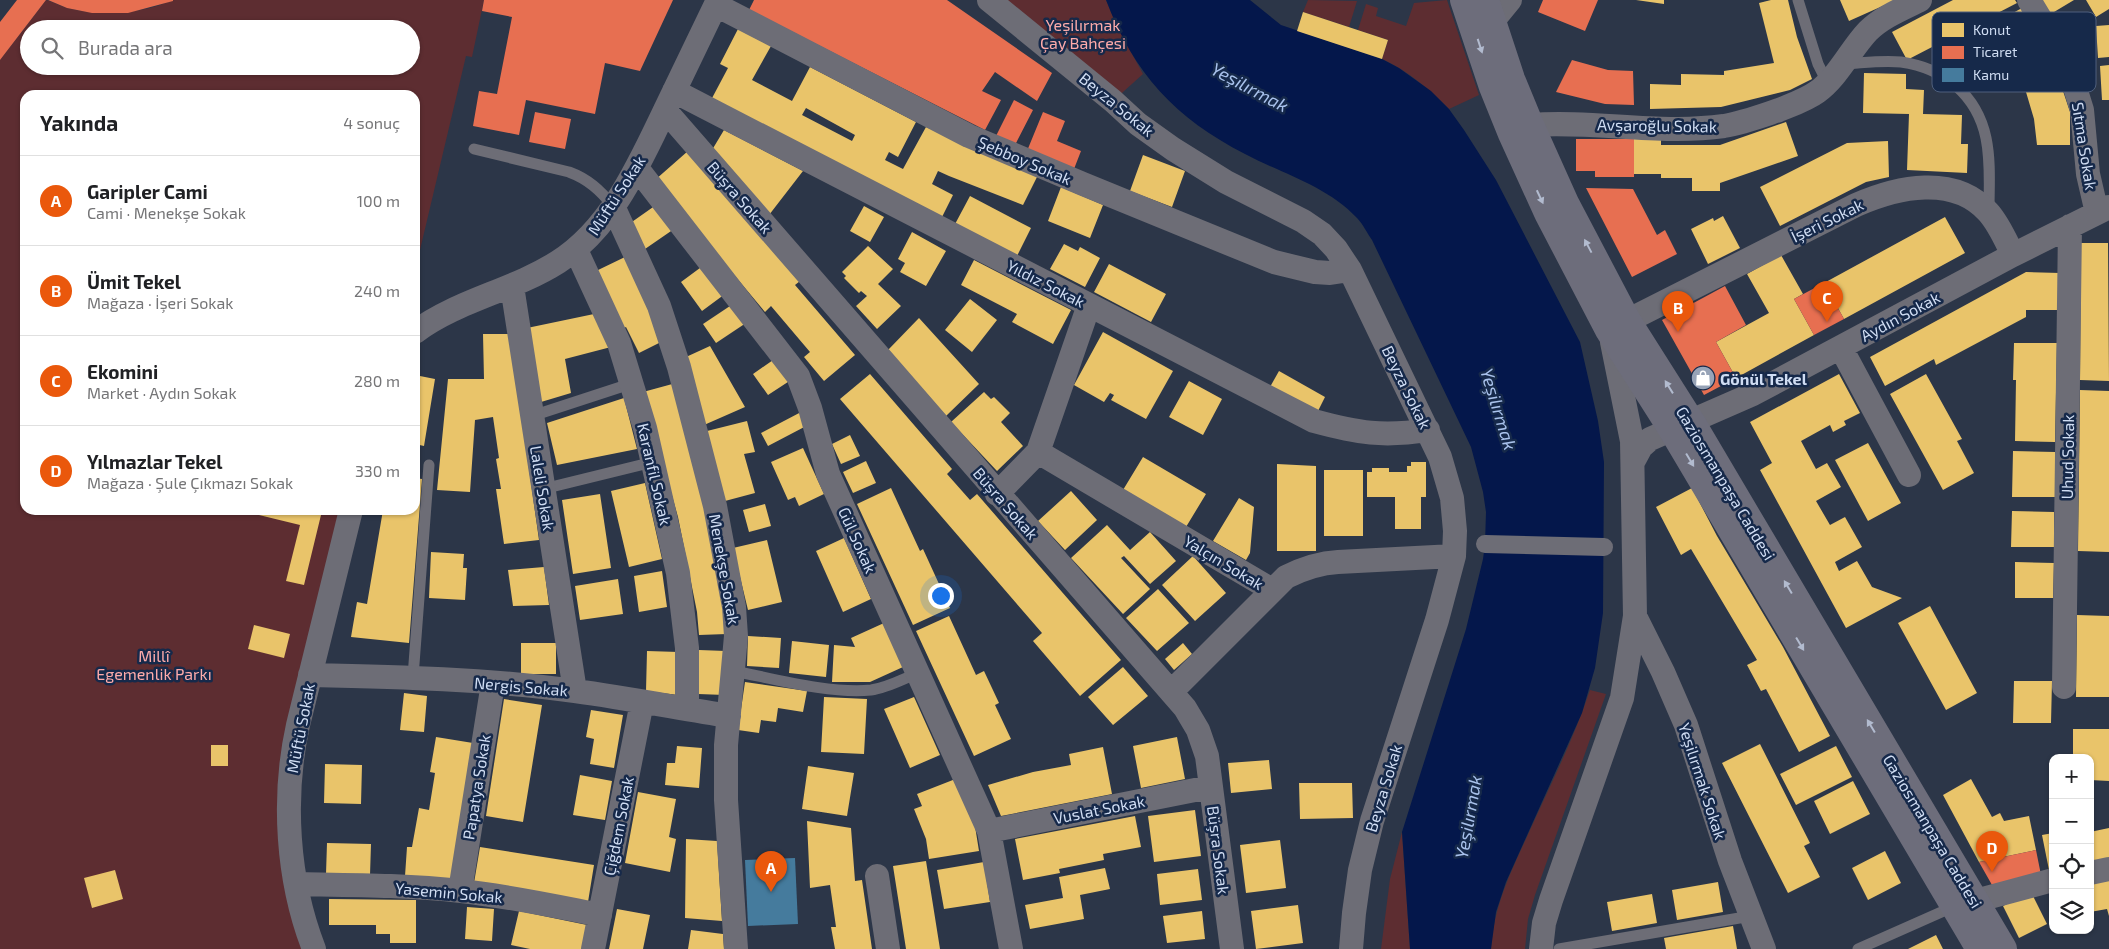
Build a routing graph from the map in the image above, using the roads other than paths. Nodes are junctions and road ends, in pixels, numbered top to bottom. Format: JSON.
{"nodes":[{"id":1,"x":989,"y":0,"type":"edge"},
{"id":2,"x":1464,"y":0,"type":"edge"},
{"id":3,"x":1510,"y":0,"type":"edge"},
{"id":4,"x":1798,"y":0,"type":"edge"},
{"id":5,"x":1920,"y":0,"type":"edge"},
{"id":6,"x":2029,"y":0,"type":"edge"},
{"id":7,"x":717,"y":2,"type":"edge"},
{"id":8,"x":1489,"y":11,"type":"edge"},
{"id":9,"x":2036,"y":12,"type":"edge"},
{"id":10,"x":1932,"y":70,"type":"edge"},
{"id":11,"x":1835,"y":73,"type":"junction"},
{"id":12,"x":1963,"y":92,"type":"edge"},
{"id":13,"x":2076,"y":92,"type":"edge"},
{"id":14,"x":670,"y":101,"type":"junction"},
{"id":15,"x":1530,"y":125,"type":"junction"},
{"id":16,"x":474,"y":149,"type":"dead end"},
{"id":17,"x":637,"y":168,"type":"junction"},
{"id":18,"x":613,"y":206,"type":"junction"},
{"id":19,"x":2103,"y":210,"type":"edge"},
{"id":20,"x":1989,"y":212,"type":"junction"},
{"id":21,"x":2070,"y":226,"type":"junction"},
{"id":22,"x":576,"y":250,"type":"junction"},
{"id":23,"x":2013,"y":255,"type":"junction"},
{"id":24,"x":1350,"y":270,"type":"junction"},
{"id":25,"x":512,"y":286,"type":"junction"},
{"id":26,"x":1089,"y":305,"type":"junction"},
{"id":27,"x":1618,"y":326,"type":"junction"},
{"id":28,"x":420,"y":329,"type":"edge"},
{"id":29,"x":1841,"y":348,"type":"junction"},
{"id":30,"x":633,"y":383,"type":"junction"},
{"id":31,"x":532,"y":416,"type":"junction"},
{"id":32,"x":1681,"y":426,"type":"junction"},
{"id":33,"x":1428,"y":430,"type":"junction"},
{"id":34,"x":1038,"y":452,"type":"junction"},
{"id":35,"x":1634,"y":460,"type":"junction"},
{"id":36,"x":653,"y":462,"type":"junction"},
{"id":37,"x":429,"y":465,"type":"dead end"},
{"id":38,"x":1909,"y":475,"type":"dead end"},
{"id":39,"x":543,"y":489,"type":"junction"},
{"id":40,"x":998,"y":494,"type":"junction"},
{"id":41,"x":350,"y":515,"type":"edge"},
{"id":42,"x":1485,"y":544,"type":"dead end"},
{"id":43,"x":1604,"y":547,"type":"dead end"},
{"id":44,"x":1454,"y":556,"type":"junction"},
{"id":45,"x":1272,"y":590,"type":"junction"},
{"id":46,"x":1635,"y":616,"type":"junction"},
{"id":47,"x":734,"y":671,"type":"junction"},
{"id":48,"x":918,"y":672,"type":"junction"},
{"id":49,"x":310,"y":675,"type":"junction"},
{"id":50,"x":413,"y":677,"type":"junction"},
{"id":51,"x":493,"y":683,"type":"junction"},
{"id":52,"x":2064,"y":688,"type":"dead end"},
{"id":53,"x":575,"y":691,"type":"junction"},
{"id":54,"x":1172,"y":692,"type":"junction"},
{"id":55,"x":642,"y":702,"type":"junction"},
{"id":56,"x":687,"y":709,"type":"junction"},
{"id":57,"x":729,"y":716,"type":"junction"},
{"id":58,"x":1210,"y":787,"type":"junction"},
{"id":59,"x":988,"y":831,"type":"junction"},
{"id":60,"x":2109,"y":869,"type":"edge"},
{"id":61,"x":2094,"y":872,"type":"edge"},
{"id":62,"x":877,"y":876,"type":"dead end"},
{"id":63,"x":2049,"y":881,"type":"edge"},
{"id":64,"x":297,"y":884,"type":"junction"},
{"id":65,"x":460,"y":891,"type":"junction"},
{"id":66,"x":1965,"y":903,"type":"junction"},
{"id":67,"x":600,"y":915,"type":"junction"},
{"id":68,"x":1751,"y":916,"type":"junction"},
{"id":69,"x":314,"y":949,"type":"edge"},
{"id":70,"x":594,"y":949,"type":"edge"},
{"id":71,"x":736,"y":949,"type":"edge"},
{"id":72,"x":888,"y":949,"type":"edge"},
{"id":73,"x":1012,"y":949,"type":"edge"},
{"id":74,"x":1232,"y":949,"type":"edge"},
{"id":75,"x":1351,"y":949,"type":"edge"},
{"id":76,"x":1541,"y":949,"type":"edge"},
{"id":77,"x":1559,"y":949,"type":"edge"},
{"id":78,"x":1764,"y":949,"type":"edge"},
{"id":79,"x":1858,"y":949,"type":"edge"},
{"id":80,"x":1980,"y":949,"type":"edge"},
{"id":81,"x":2003,"y":949,"type":"edge"}],
"edges":[{"from":1,"to":24,"type":"street","name":"Beyza Sokak"},
{"from":2,"to":27,"type":"main road","name":"Gaziosmanpaşa Caddesi","one_way":true},
{"from":3,"to":8,"type":"street"},
{"from":4,"to":11,"type":"lane"},
{"from":5,"to":11,"type":"street","name":"Avşaroğlu Sokak"},
{"from":6,"to":9,"type":"street","name":"Sıtma Sokak"},
{"from":7,"to":14,"type":"street","name":"Müftü Sokak"},
{"from":7,"to":24,"type":"street","name":"Şebboy Sokak"},
{"from":8,"to":15,"type":"main road","name":"Gaziosmanpaşa Caddesi"},
{"from":10,"to":11,"type":"lane"},
{"from":11,"to":15,"type":"street","name":"Avşaroğlu Sokak"},
{"from":12,"to":20,"type":"lane"},
{"from":13,"to":19,"type":"street","name":"Sıtma Sokak"},
{"from":14,"to":17,"type":"street","name":"Müftü Sokak"},
{"from":14,"to":26,"type":"street","name":"Yıldız Sokak"},
{"from":14,"to":40,"type":"street","name":"Büşra Sokak"},
{"from":27,"to":15,"type":"main road","name":"Gaziosmanpaşa Caddesi","one_way":true},
{"from":16,"to":18,"type":"lane"},
{"from":17,"to":18,"type":"street","name":"Müftü Sokak"},
{"from":17,"to":48,"type":"street","name":"Gül Sokak"},
{"from":18,"to":22,"type":"street","name":"Müftü Sokak"},
{"from":18,"to":47,"type":"street","name":"Menekşe Sokak"},
{"from":19,"to":21,"type":"street","name":"Aydın Sokak"},
{"from":20,"to":23,"type":"street","name":"İşeri Sokak"},
{"from":20,"to":27,"type":"street","name":"İşeri Sokak"},
{"from":21,"to":23,"type":"street","name":"Aydın Sokak"},
{"from":21,"to":52,"type":"street","name":"Uhud Sokak"},
{"from":22,"to":25,"type":"street","name":"Müftü Sokak"},
{"from":22,"to":30,"type":"street","name":"Karanfil Sokak"},
{"from":23,"to":29,"type":"street","name":"Aydın Sokak"},
{"from":24,"to":33,"type":"street","name":"Beyza Sokak"},
{"from":25,"to":28,"type":"street","name":"Müftü Sokak"},
{"from":25,"to":31,"type":"street","name":"Laleli Sokak"},
{"from":26,"to":33,"type":"street","name":"Yıldız Sokak"},
{"from":26,"to":34,"type":"street"},
{"from":27,"to":32,"type":"main road","name":"Gaziosmanpaşa Caddesi"},
{"from":27,"to":35,"type":"street"},
{"from":29,"to":32,"type":"street","name":"Aydın Sokak"},
{"from":29,"to":38,"type":"street"},
{"from":30,"to":31,"type":"lane"},
{"from":30,"to":36,"type":"street","name":"Karanfil Sokak"},
{"from":31,"to":39,"type":"street","name":"Laleli Sokak"},
{"from":32,"to":35,"type":"street","name":"Aydın Sokak"},
{"from":32,"to":66,"type":"main road","name":"Gaziosmanpaşa Caddesi"},
{"from":33,"to":44,"type":"street","name":"Beyza Sokak"},
{"from":34,"to":40,"type":"street"},
{"from":34,"to":45,"type":"street","name":"Yalçın Sokak"},
{"from":35,"to":46,"type":"street"},
{"from":36,"to":39,"type":"lane"},
{"from":36,"to":56,"type":"street","name":"Karanfil Sokak"},
{"from":37,"to":50,"type":"lane"},
{"from":39,"to":53,"type":"street","name":"Laleli Sokak"},
{"from":40,"to":54,"type":"street","name":"Büşra Sokak"},
{"from":41,"to":49,"type":"street","name":"Müftü Sokak"},
{"from":42,"to":43,"type":"street"},
{"from":44,"to":45,"type":"street","name":"Yalçın Sokak"},
{"from":44,"to":75,"type":"street","name":"Beyza Sokak"},
{"from":45,"to":54,"type":"street"},
{"from":46,"to":68,"type":"street","name":"Yeşilırmak Sokak"},
{"from":46,"to":76,"type":"street"},
{"from":47,"to":48,"type":"lane"},
{"from":47,"to":57,"type":"street","name":"Menekşe Sokak"},
{"from":48,"to":59,"type":"street","name":"Gül Sokak"},
{"from":49,"to":50,"type":"street","name":"Nergis Sokak"},
{"from":49,"to":64,"type":"street","name":"Müftü Sokak"},
{"from":50,"to":51,"type":"street","name":"Nergis Sokak"},
{"from":51,"to":53,"type":"street","name":"Nergis Sokak"},
{"from":51,"to":65,"type":"street","name":"Papatya Sokak"},
{"from":53,"to":55,"type":"street","name":"Nergis Sokak"},
{"from":54,"to":58,"type":"street","name":"Büşra Sokak"},
{"from":55,"to":56,"type":"street","name":"Nergis Sokak"},
{"from":55,"to":67,"type":"street","name":"Çiğdem Sokak"},
{"from":56,"to":57,"type":"street","name":"Nergis Sokak"},
{"from":57,"to":71,"type":"street","name":"Menekşe Sokak"},
{"from":58,"to":59,"type":"street","name":"Vuslat Sokak"},
{"from":58,"to":74,"type":"street","name":"Büşra Sokak"},
{"from":59,"to":73,"type":"street","name":"Gül Sokak"},
{"from":60,"to":61,"type":"street"},
{"from":62,"to":72,"type":"street"},
{"from":63,"to":66,"type":"street"},
{"from":64,"to":65,"type":"street","name":"Yasemin Sokak"},
{"from":64,"to":69,"type":"street","name":"Müftü Sokak"},
{"from":65,"to":67,"type":"street","name":"Yasemin Sokak"},
{"from":66,"to":79,"type":"lane"},
{"from":66,"to":80,"type":"main road","name":"Gaziosmanpaşa Caddesi"},
{"from":66,"to":81,"type":"main road","name":"Gaziosmanpaşa Caddesi"},
{"from":67,"to":70,"type":"street","name":"Çiğdem Sokak"},
{"from":68,"to":77,"type":"lane"},
{"from":68,"to":78,"type":"street","name":"Yeşilırmak Sokak"}]}
